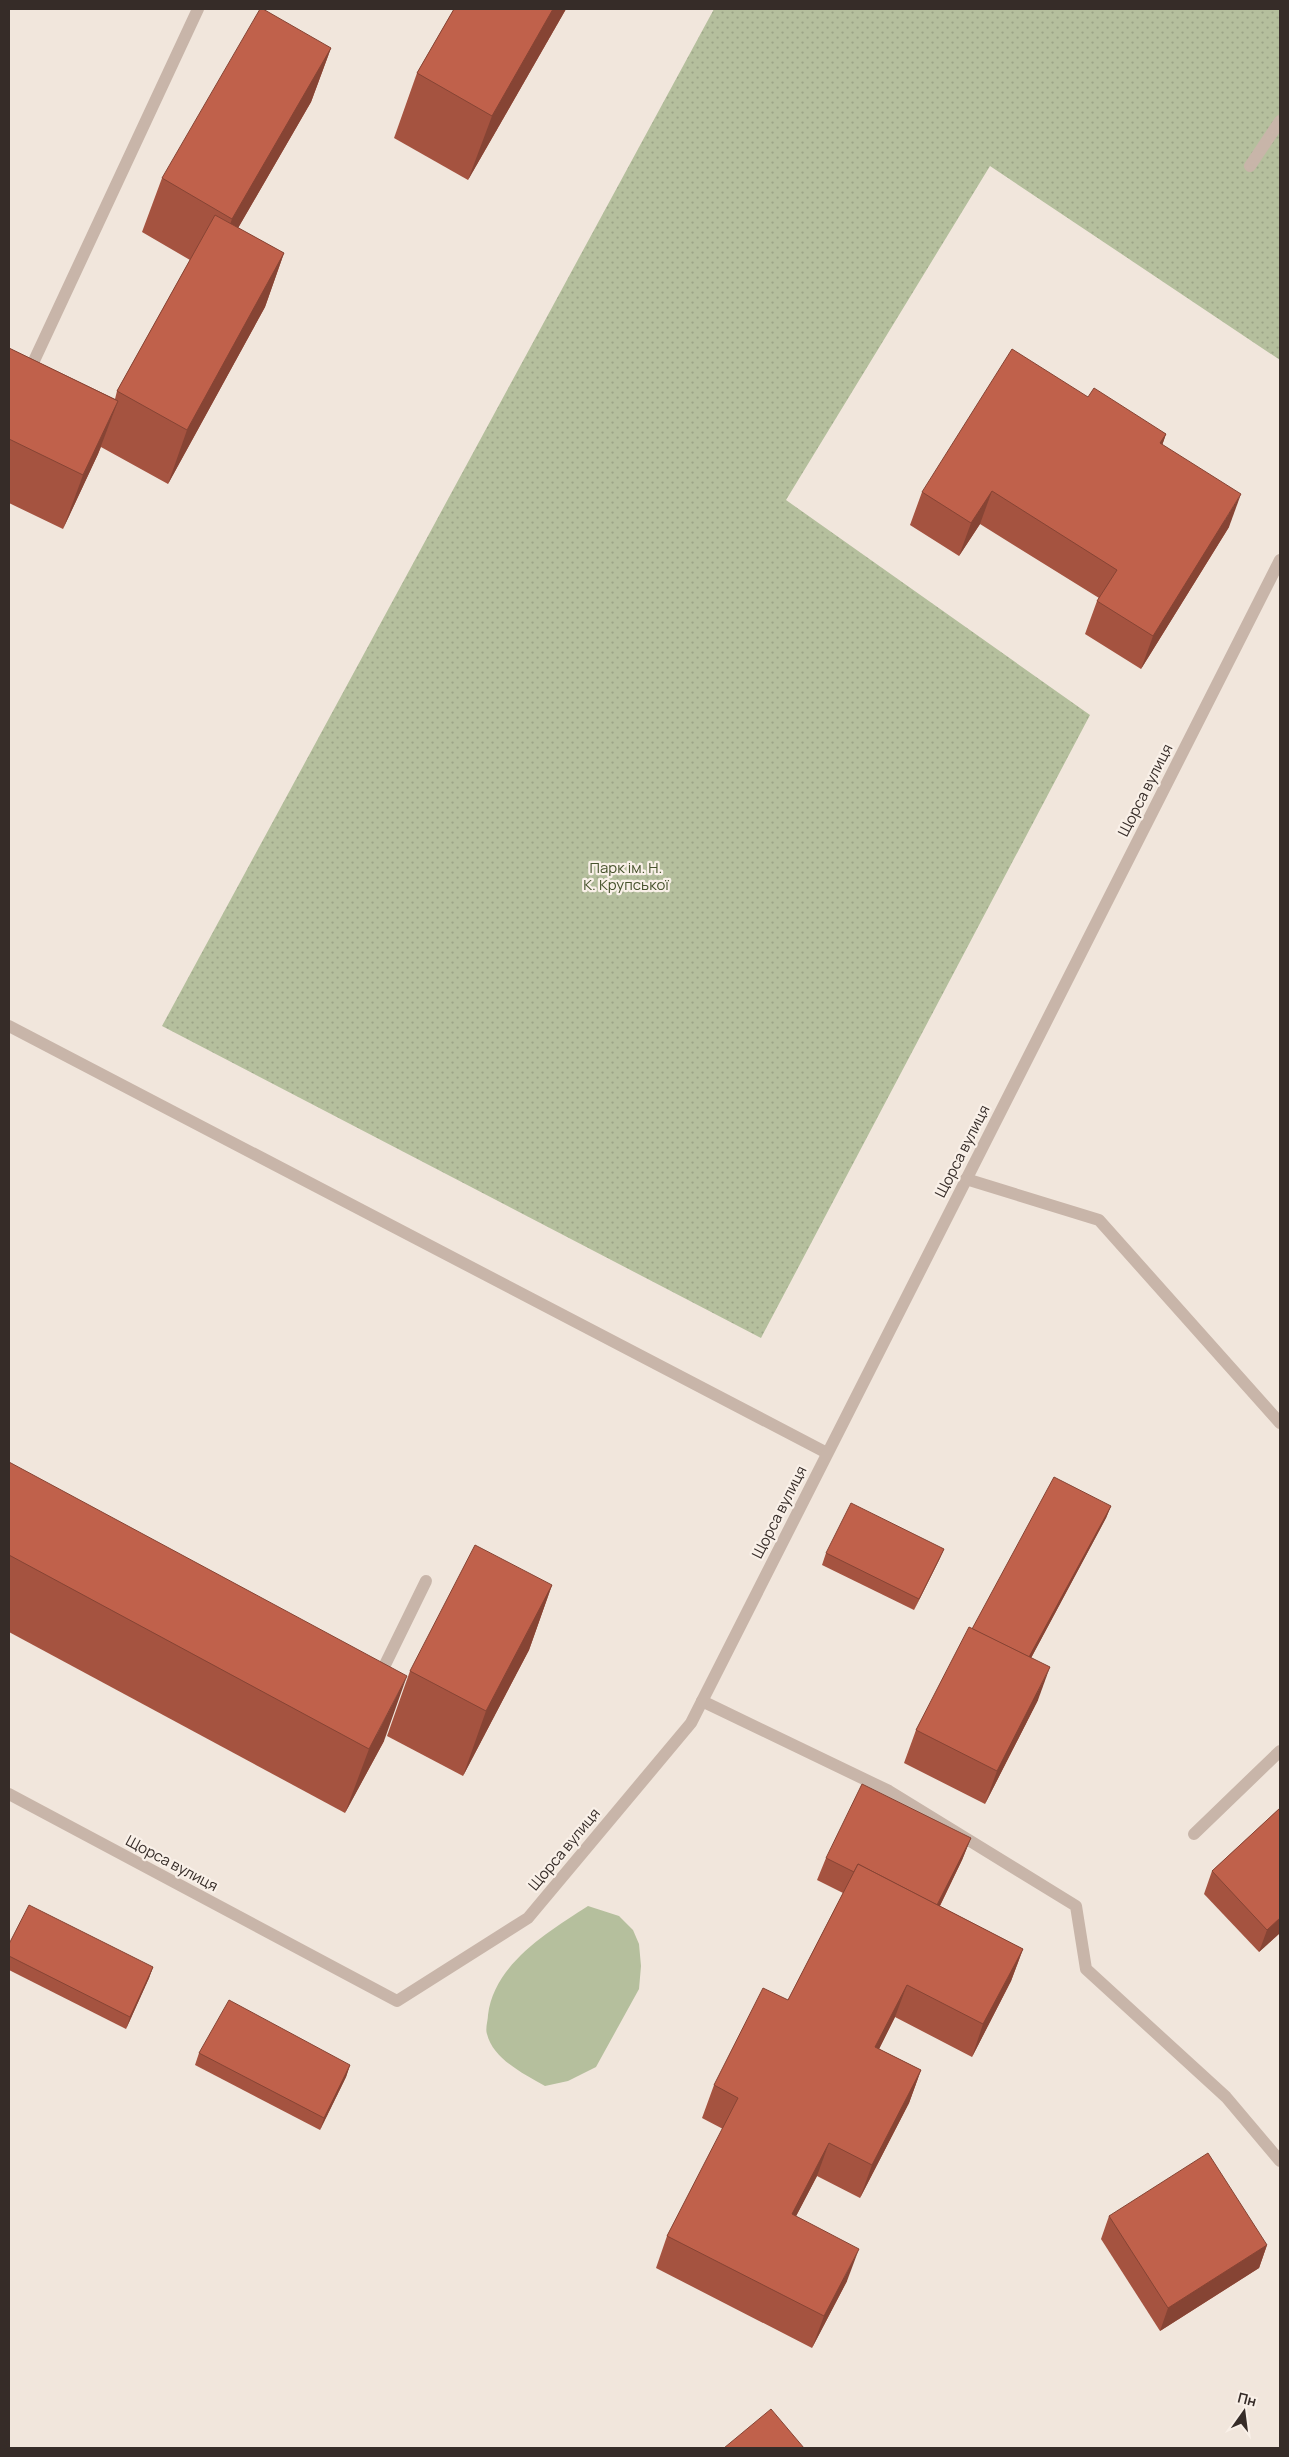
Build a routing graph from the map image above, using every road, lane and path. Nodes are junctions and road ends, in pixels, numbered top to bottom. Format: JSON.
{"nodes":[{"id":1,"x":198,"y":9,"type":"edge"},
{"id":2,"x":1280,"y":121,"type":"edge"},
{"id":3,"x":1250,"y":166,"type":"dead end"},
{"id":4,"x":9,"y":369,"type":"edge"},
{"id":5,"x":1280,"y":560,"type":"edge"},
{"id":6,"x":9,"y":1026,"type":"edge"},
{"id":7,"x":966,"y":1179,"type":"junction"},
{"id":8,"x":1280,"y":1423,"type":"edge"},
{"id":9,"x":827,"y":1454,"type":"junction"},
{"id":10,"x":426,"y":1582,"type":"dead end"},
{"id":11,"x":363,"y":1666,"type":"edge"},
{"id":12,"x":702,"y":1701,"type":"junction"},
{"id":13,"x":1280,"y":1751,"type":"edge"},
{"id":14,"x":9,"y":1794,"type":"edge"},
{"id":15,"x":1194,"y":1834,"type":"dead end"},
{"id":16,"x":1280,"y":2160,"type":"edge"}],
"edges":[{"from":1,"to":4,"type":"street"},
{"from":2,"to":3,"type":"street"},
{"from":5,"to":7,"type":"street","name":"Щорса вулиця"},
{"from":6,"to":9,"type":"street"},
{"from":7,"to":8,"type":"street"},
{"from":7,"to":9,"type":"street","name":"Щорса вулиця"},
{"from":9,"to":12,"type":"street","name":"Щорса вулиця"},
{"from":10,"to":11,"type":"street"},
{"from":12,"to":14,"type":"street","name":"Щорса вулиця"},
{"from":12,"to":16,"type":"street"},
{"from":13,"to":15,"type":"street"}]}
